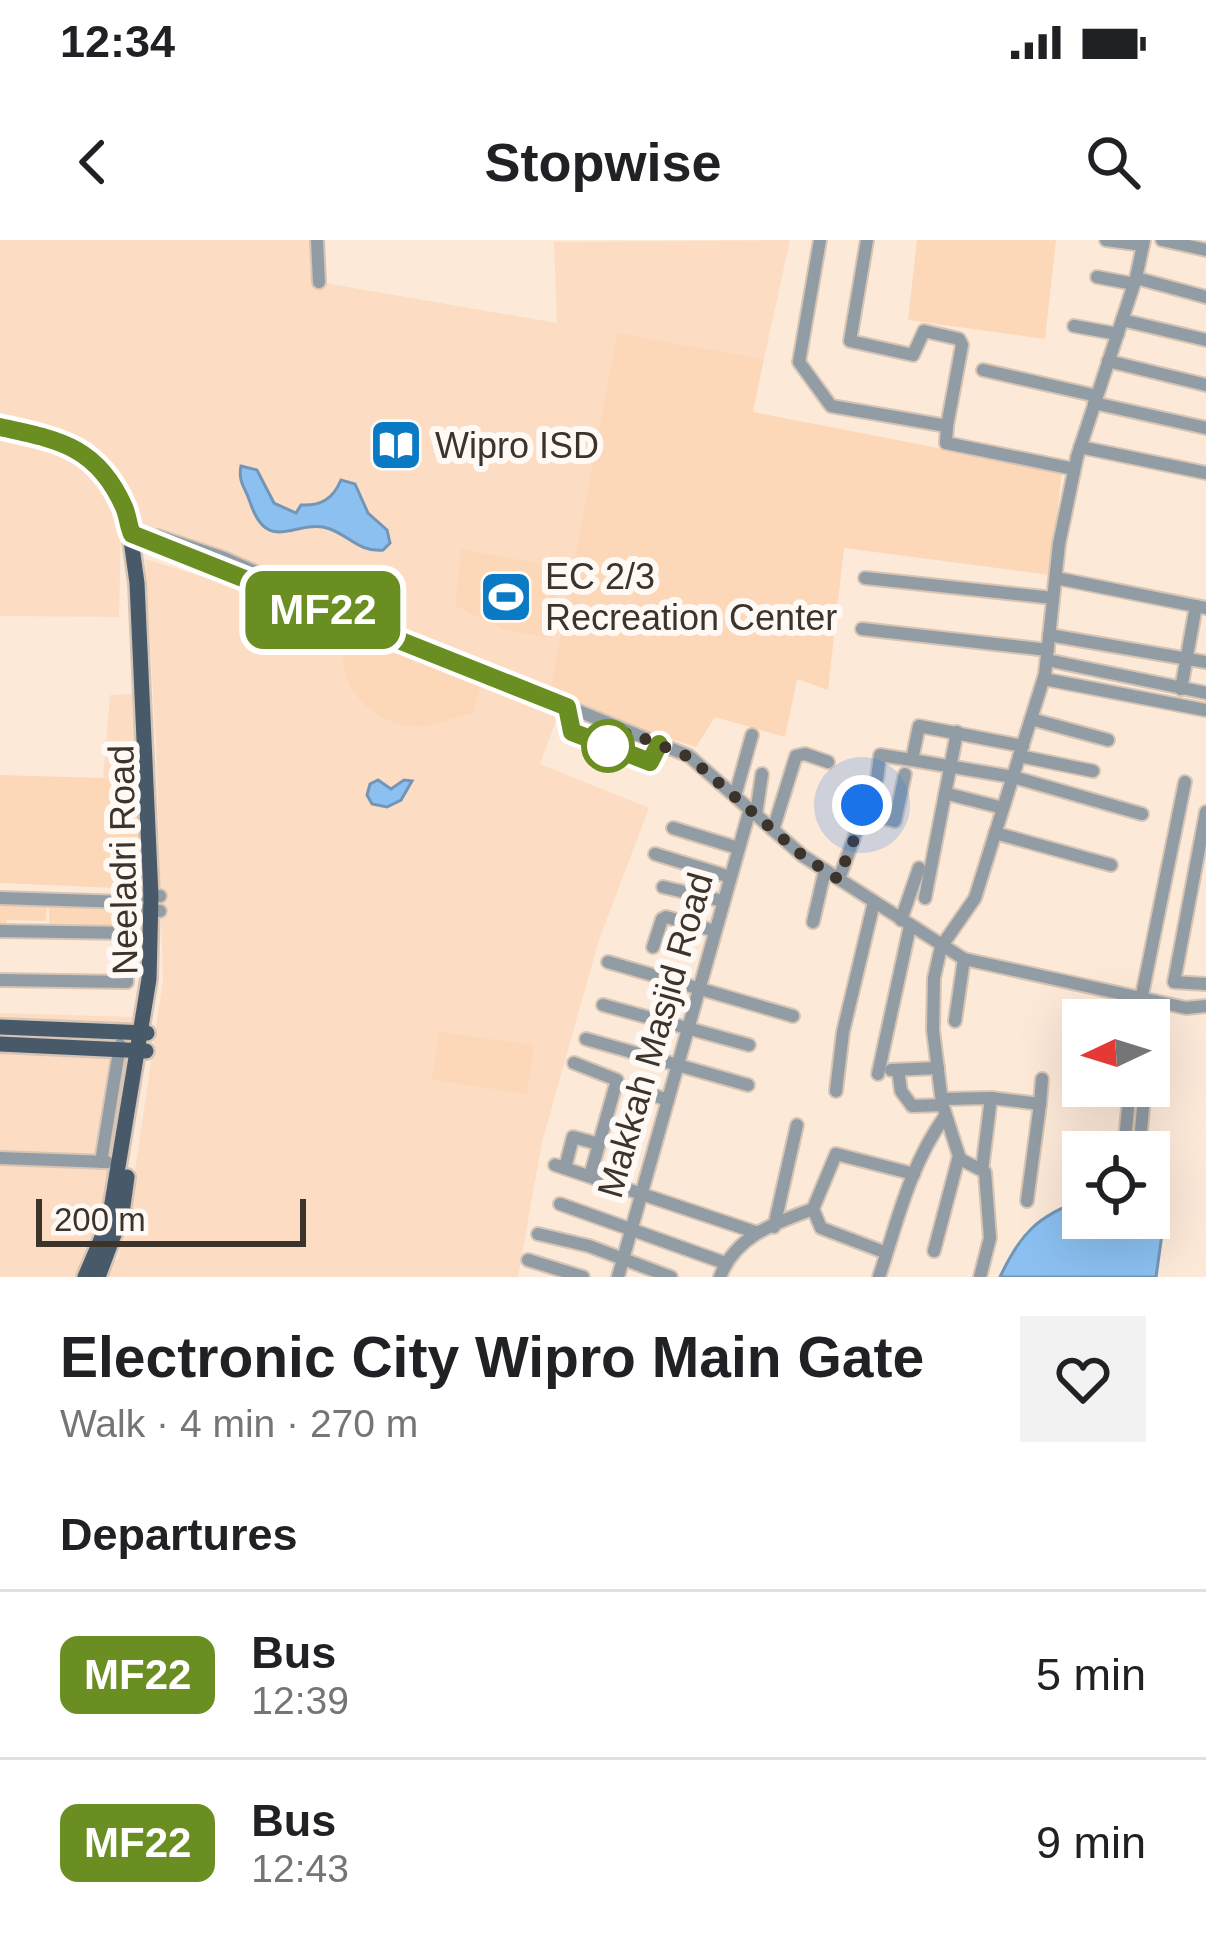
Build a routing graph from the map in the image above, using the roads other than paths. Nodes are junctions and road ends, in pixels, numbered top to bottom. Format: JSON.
{"nodes":[{"id":1,"x":317,"y":240,"type":"edge"},
{"id":2,"x":820,"y":240,"type":"edge"},
{"id":3,"x":867,"y":240,"type":"edge"},
{"id":4,"x":1106,"y":240,"type":"edge"},
{"id":5,"x":1162,"y":240,"type":"edge"},
{"id":6,"x":1144,"y":243,"type":"edge"},
{"id":7,"x":1206,"y":250,"type":"edge"},
{"id":8,"x":1097,"y":277,"type":"dead end"},
{"id":9,"x":1135,"y":281,"type":"junction"},
{"id":10,"x":319,"y":282,"type":"dead end"},
{"id":11,"x":1206,"y":297,"type":"edge"},
{"id":12,"x":1074,"y":326,"type":"dead end"},
{"id":13,"x":1120,"y":327,"type":"junction"},
{"id":14,"x":1206,"y":340,"type":"edge"},
{"id":15,"x":1108,"y":362,"type":"junction"},
{"id":16,"x":982,"y":370,"type":"dead end"},
{"id":17,"x":1206,"y":385,"type":"edge"},
{"id":18,"x":1096,"y":400,"type":"junction"},
{"id":19,"x":947,"y":426,"type":"junction"},
{"id":20,"x":0,"y":427,"type":"edge"},
{"id":21,"x":1206,"y":428,"type":"edge"},
{"id":22,"x":1080,"y":447,"type":"junction"},
{"id":23,"x":1074,"y":470,"type":"junction"},
{"id":24,"x":1206,"y":473,"type":"edge"},
{"id":25,"x":133,"y":529,"type":"junction"},
{"id":26,"x":865,"y":578,"type":"dead end"},
{"id":27,"x":1056,"y":578,"type":"junction"},
{"id":28,"x":1054,"y":598,"type":"junction"},
{"id":29,"x":1201,"y":607,"type":"edge"},
{"id":30,"x":862,"y":629,"type":"dead end"},
{"id":31,"x":1048,"y":648,"type":"junction"},
{"id":32,"x":1186,"y":658,"type":"junction"},
{"id":33,"x":1206,"y":662,"type":"edge"},
{"id":34,"x":1044,"y":679,"type":"junction"},
{"id":35,"x":1180,"y":689,"type":"junction"},
{"id":36,"x":1206,"y":693,"type":"edge"},
{"id":37,"x":1205,"y":710,"type":"edge"},
{"id":38,"x":1031,"y":719,"type":"junction"},
{"id":39,"x":957,"y":732,"type":"junction"},
{"id":40,"x":752,"y":735,"type":"dead end"},
{"id":41,"x":1108,"y":740,"type":"dead end"},
{"id":42,"x":1021,"y":751,"type":"junction"},
{"id":43,"x":912,"y":760,"type":"junction"},
{"id":44,"x":828,"y":762,"type":"dead end"},
{"id":45,"x":951,"y":765,"type":"junction"},
{"id":46,"x":1093,"y":772,"type":"dead end"},
{"id":47,"x":762,"y":774,"type":"dead end"},
{"id":48,"x":905,"y":775,"type":"dead end"},
{"id":49,"x":1012,"y":777,"type":"junction"},
{"id":50,"x":877,"y":779,"type":"dead end"},
{"id":51,"x":1185,"y":782,"type":"dead end"},
{"id":52,"x":735,"y":796,"type":"junction"},
{"id":53,"x":952,"y":796,"type":"dead end"},
{"id":54,"x":1003,"y":808,"type":"junction"},
{"id":55,"x":753,"y":812,"type":"junction"},
{"id":56,"x":1206,"y":812,"type":"edge"},
{"id":57,"x":1142,"y":814,"type":"dead end"},
{"id":58,"x":673,"y":828,"type":"dead end"},
{"id":59,"x":773,"y":830,"type":"junction"},
{"id":60,"x":995,"y":832,"type":"junction"},
{"id":61,"x":739,"y":848,"type":"junction"},
{"id":62,"x":655,"y":854,"type":"dead end"},
{"id":63,"x":1111,"y":865,"type":"dead end"},
{"id":64,"x":919,"y":868,"type":"dead end"},
{"id":65,"x":825,"y":870,"type":"junction"},
{"id":66,"x":730,"y":878,"type":"junction"},
{"id":67,"x":838,"y":879,"type":"junction"},
{"id":68,"x":663,"y":887,"type":"dead end"},
{"id":69,"x":0,"y":898,"type":"edge"},
{"id":70,"x":925,"y":898,"type":"dead end"},
{"id":71,"x":126,"y":902,"type":"junction"},
{"id":72,"x":723,"y":902,"type":"junction"},
{"id":73,"x":874,"y":902,"type":"junction"},
{"id":74,"x":156,"y":903,"type":"junction"},
{"id":75,"x":813,"y":922,"type":"dead end"},
{"id":76,"x":905,"y":923,"type":"junction"},
{"id":77,"x":715,"y":931,"type":"junction"},
{"id":78,"x":0,"y":932,"type":"edge"},
{"id":79,"x":127,"y":932,"type":"junction"},
{"id":80,"x":652,"y":946,"type":"dead end"},
{"id":81,"x":941,"y":947,"type":"junction"},
{"id":82,"x":964,"y":959,"type":"junction"},
{"id":83,"x":608,"y":962,"type":"dead end"},
{"id":84,"x":0,"y":980,"type":"edge"},
{"id":85,"x":1206,"y":984,"type":"edge"},
{"id":86,"x":699,"y":988,"type":"junction"},
{"id":87,"x":1142,"y":999,"type":"edge"},
{"id":88,"x":1146,"y":999,"type":"edge"},
{"id":89,"x":603,"y":1005,"type":"dead end"},
{"id":90,"x":1170,"y":1005,"type":"edge"},
{"id":91,"x":1204,"y":1007,"type":"edge"},
{"id":92,"x":793,"y":1016,"type":"dead end"},
{"id":93,"x":955,"y":1021,"type":"dead end"},
{"id":94,"x":0,"y":1028,"type":"edge"},
{"id":95,"x":687,"y":1030,"type":"junction"},
{"id":96,"x":586,"y":1039,"type":"dead end"},
{"id":97,"x":121,"y":1041,"type":"junction"},
{"id":98,"x":144,"y":1042,"type":"junction"},
{"id":99,"x":0,"y":1045,"type":"edge"},
{"id":100,"x":749,"y":1045,"type":"dead end"},
{"id":101,"x":574,"y":1063,"type":"dead end"},
{"id":102,"x":678,"y":1064,"type":"junction"},
{"id":103,"x":938,"y":1068,"type":"junction"},
{"id":104,"x":887,"y":1072,"type":"junction"},
{"id":105,"x":1042,"y":1078,"type":"dead end"},
{"id":106,"x":748,"y":1084,"type":"dead end"},
{"id":107,"x":628,"y":1087,"type":"dead end"},
{"id":108,"x":836,"y":1091,"type":"dead end"},
{"id":109,"x":991,"y":1098,"type":"junction"},
{"id":110,"x":668,"y":1100,"type":"junction"},
{"id":111,"x":1040,"y":1104,"type":"junction"},
{"id":112,"x":943,"y":1107,"type":"junction"},
{"id":113,"x":797,"y":1125,"type":"dead end"},
{"id":114,"x":599,"y":1144,"type":"junction"},
{"id":115,"x":959,"y":1156,"type":"junction"},
{"id":116,"x":0,"y":1158,"type":"edge"},
{"id":117,"x":101,"y":1162,"type":"junction"},
{"id":118,"x":120,"y":1163,"type":"junction"},
{"id":119,"x":982,"y":1169,"type":"junction"},
{"id":120,"x":914,"y":1174,"type":"junction"},
{"id":121,"x":590,"y":1176,"type":"junction"},
{"id":122,"x":642,"y":1192,"type":"junction"},
{"id":123,"x":1027,"y":1202,"type":"dead end"},
{"id":124,"x":560,"y":1204,"type":"dead end"},
{"id":125,"x":813,"y":1209,"type":"junction"},
{"id":126,"x":774,"y":1227,"type":"junction"},
{"id":127,"x":632,"y":1228,"type":"junction"},
{"id":128,"x":755,"y":1232,"type":"junction"},
{"id":129,"x":538,"y":1234,"type":"dead end"},
{"id":130,"x":934,"y":1251,"type":"dead end"},
{"id":131,"x":884,"y":1252,"type":"junction"},
{"id":132,"x":623,"y":1259,"type":"junction"},
{"id":133,"x":528,"y":1260,"type":"dead end"},
{"id":134,"x":723,"y":1270,"type":"edge"},
{"id":135,"x":86,"y":1277,"type":"edge"},
{"id":136,"x":98,"y":1277,"type":"edge"},
{"id":137,"x":583,"y":1277,"type":"edge"},
{"id":138,"x":618,"y":1277,"type":"edge"},
{"id":139,"x":671,"y":1277,"type":"edge"},
{"id":140,"x":878,"y":1277,"type":"edge"},
{"id":141,"x":980,"y":1277,"type":"edge"}],
"edges":[{"from":1,"to":10,"type":"street"},
{"from":2,"to":19,"type":"street"},
{"from":3,"to":19,"type":"street"},
{"from":4,"to":6,"type":"street"},
{"from":5,"to":7,"type":"street"},
{"from":6,"to":9,"type":"street"},
{"from":8,"to":9,"type":"street"},
{"from":9,"to":11,"type":"street"},
{"from":9,"to":13,"type":"street"},
{"from":12,"to":13,"type":"street"},
{"from":13,"to":14,"type":"street"},
{"from":13,"to":15,"type":"street"},
{"from":15,"to":17,"type":"street"},
{"from":15,"to":18,"type":"street"},
{"from":16,"to":18,"type":"street"},
{"from":18,"to":21,"type":"street"},
{"from":18,"to":22,"type":"street"},
{"from":19,"to":23,"type":"street"},
{"from":20,"to":25,"type":"main road"},
{"from":22,"to":23,"type":"street"},
{"from":22,"to":24,"type":"street"},
{"from":23,"to":27,"type":"street"},
{"from":25,"to":52,"type":"street"},
{"from":25,"to":74,"type":"main road","name":"Neeladri Road"},
{"from":26,"to":28,"type":"street"},
{"from":27,"to":28,"type":"street"},
{"from":27,"to":29,"type":"street"},
{"from":28,"to":31,"type":"street"},
{"from":29,"to":32,"type":"street"},
{"from":30,"to":31,"type":"street"},
{"from":31,"to":32,"type":"street"},
{"from":31,"to":34,"type":"street"},
{"from":31,"to":35,"type":"street"},
{"from":32,"to":33,"type":"street"},
{"from":32,"to":35,"type":"street"},
{"from":34,"to":37,"type":"street"},
{"from":34,"to":38,"type":"street"},
{"from":35,"to":36,"type":"street"},
{"from":38,"to":41,"type":"street"},
{"from":38,"to":42,"type":"street"},
{"from":39,"to":42,"type":"street"},
{"from":39,"to":43,"type":"street"},
{"from":39,"to":45,"type":"street"},
{"from":40,"to":52,"type":"street"},
{"from":42,"to":46,"type":"street"},
{"from":42,"to":49,"type":"street"},
{"from":43,"to":45,"type":"street"},
{"from":43,"to":50,"type":"street"},
{"from":44,"to":59,"type":"street"},
{"from":45,"to":49,"type":"street"},
{"from":45,"to":70,"type":"street"},
{"from":47,"to":55,"type":"street","name":"Makkah Masjid Road"},
{"from":48,"to":67,"type":"street"},
{"from":49,"to":54,"type":"street"},
{"from":49,"to":57,"type":"street"},
{"from":51,"to":88,"type":"street"},
{"from":52,"to":55,"type":"street"},
{"from":53,"to":54,"type":"street"},
{"from":54,"to":60,"type":"street"},
{"from":55,"to":59,"type":"street"},
{"from":55,"to":61,"type":"street","name":"Makkah Masjid Road"},
{"from":56,"to":85,"type":"street"},
{"from":58,"to":61,"type":"street"},
{"from":59,"to":65,"type":"street"},
{"from":60,"to":63,"type":"street"},
{"from":60,"to":81,"type":"street"},
{"from":61,"to":66,"type":"street","name":"Makkah Masjid Road"},
{"from":62,"to":66,"type":"street"},
{"from":64,"to":76,"type":"street"},
{"from":65,"to":67,"type":"street"},
{"from":65,"to":75,"type":"street"},
{"from":66,"to":72,"type":"street","name":"Makkah Masjid Road"},
{"from":67,"to":73,"type":"street"},
{"from":68,"to":72,"type":"street"},
{"from":69,"to":71,"type":"street"},
{"from":71,"to":74,"type":"street"},
{"from":71,"to":79,"type":"street"},
{"from":72,"to":77,"type":"street","name":"Makkah Masjid Road"},
{"from":73,"to":76,"type":"street"},
{"from":73,"to":108,"type":"street"},
{"from":74,"to":98,"type":"main road","name":"Neeladri Road"},
{"from":76,"to":81,"type":"street"},
{"from":76,"to":104,"type":"street"},
{"from":77,"to":80,"type":"street"},
{"from":77,"to":86,"type":"street","name":"Makkah Masjid Road"},
{"from":78,"to":79,"type":"street"},
{"from":79,"to":84,"type":"street"},
{"from":81,"to":82,"type":"street"},
{"from":81,"to":103,"type":"street"},
{"from":82,"to":87,"type":"street"},
{"from":82,"to":93,"type":"street"},
{"from":83,"to":86,"type":"street"},
{"from":85,"to":91,"type":"street"},
{"from":86,"to":92,"type":"street"},
{"from":86,"to":95,"type":"street","name":"Makkah Masjid Road"},
{"from":89,"to":95,"type":"street"},
{"from":90,"to":91,"type":"street"},
{"from":94,"to":97,"type":"main road"},
{"from":95,"to":100,"type":"street"},
{"from":95,"to":102,"type":"street","name":"Makkah Masjid Road"},
{"from":96,"to":102,"type":"street"},
{"from":97,"to":98,"type":"main road"},
{"from":97,"to":99,"type":"main road"},
{"from":97,"to":117,"type":"street"},
{"from":98,"to":118,"type":"main road","name":"Neeladri Road"},
{"from":98,"to":136,"type":"main road","name":"Neeladri Road"},
{"from":101,"to":114,"type":"street"},
{"from":102,"to":106,"type":"street"},
{"from":102,"to":110,"type":"street","name":"Makkah Masjid Road"},
{"from":103,"to":104,"type":"street"},
{"from":103,"to":112,"type":"street"},
{"from":104,"to":112,"type":"street"},
{"from":105,"to":111,"type":"street"},
{"from":107,"to":110,"type":"street"},
{"from":109,"to":111,"type":"street"},
{"from":109,"to":112,"type":"street"},
{"from":109,"to":119,"type":"street"},
{"from":110,"to":122,"type":"street","name":"Makkah Masjid Road"},
{"from":111,"to":123,"type":"street"},
{"from":112,"to":115,"type":"street"},
{"from":112,"to":120,"type":"street"},
{"from":113,"to":126,"type":"street"},
{"from":114,"to":121,"type":"street"},
{"from":114,"to":121,"type":"street"},
{"from":115,"to":119,"type":"street"},
{"from":115,"to":130,"type":"street"},
{"from":116,"to":117,"type":"street"},
{"from":117,"to":118,"type":"street"},
{"from":118,"to":135,"type":"main road","name":"Neeladri Road"},
{"from":119,"to":141,"type":"street"},
{"from":120,"to":125,"type":"street"},
{"from":120,"to":131,"type":"street"},
{"from":121,"to":122,"type":"street"},
{"from":122,"to":127,"type":"street","name":"Makkah Masjid Road"},
{"from":122,"to":128,"type":"street"},
{"from":124,"to":127,"type":"street"},
{"from":125,"to":126,"type":"street"},
{"from":125,"to":131,"type":"street"},
{"from":126,"to":128,"type":"street"},
{"from":127,"to":132,"type":"street","name":"Makkah Masjid Road"},
{"from":127,"to":134,"type":"street"},
{"from":128,"to":134,"type":"street"},
{"from":129,"to":132,"type":"street"},
{"from":131,"to":140,"type":"street"},
{"from":132,"to":138,"type":"street","name":"Makkah Masjid Road"},
{"from":132,"to":139,"type":"street"},
{"from":133,"to":137,"type":"street"}]}
